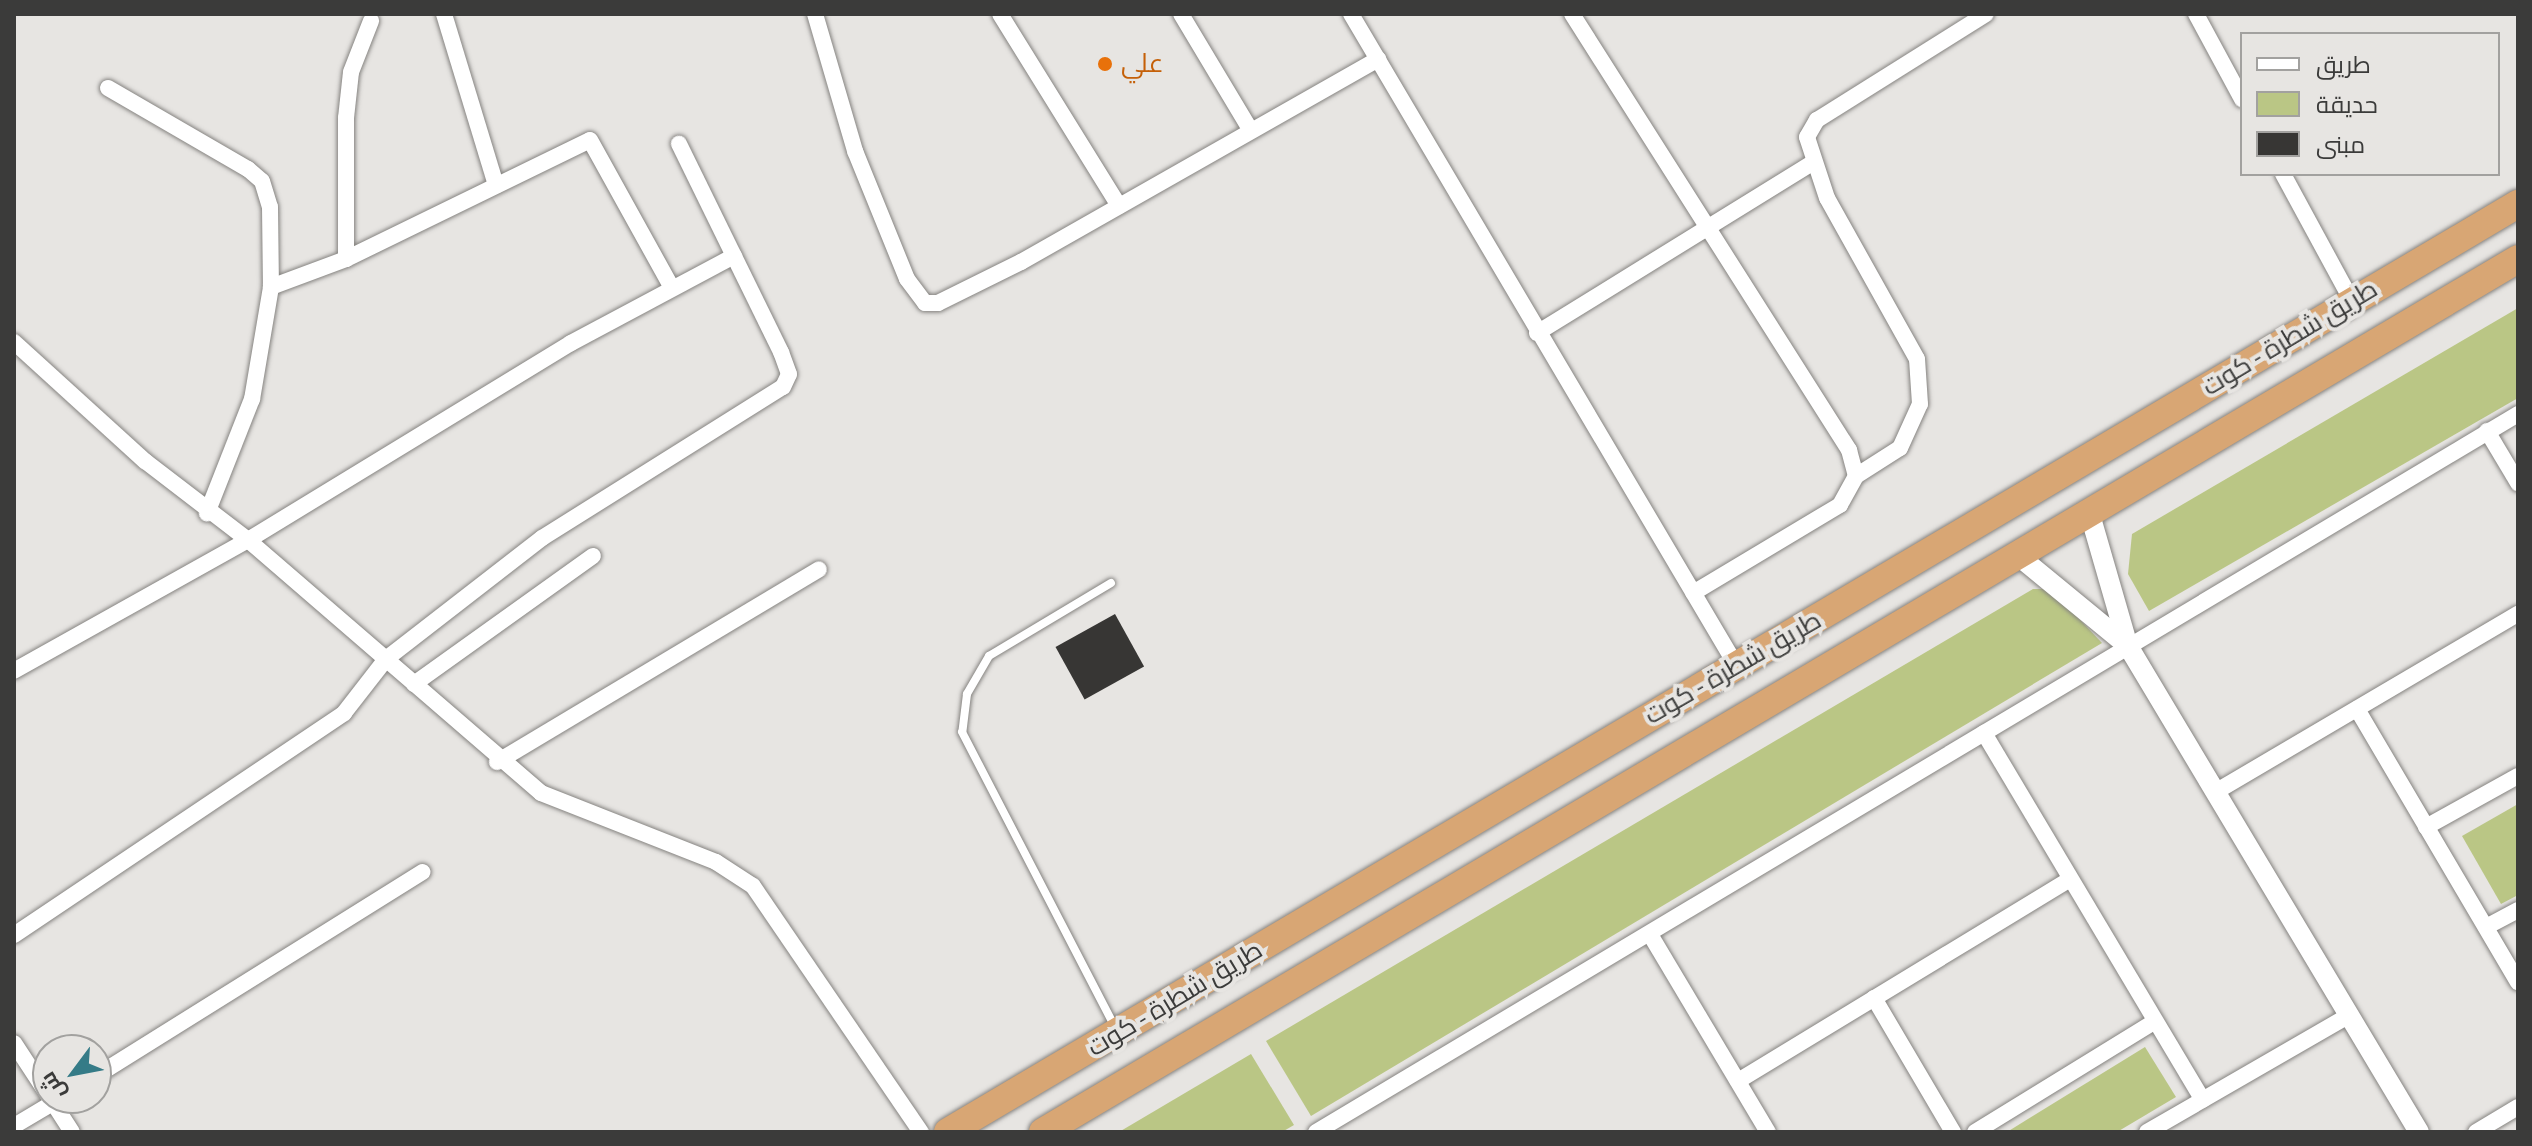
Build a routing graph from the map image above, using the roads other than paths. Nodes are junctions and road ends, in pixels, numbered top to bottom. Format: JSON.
{"nodes":[{"id":1,"x":444,"y":14,"type":"edge"},
{"id":2,"x":815,"y":14,"type":"edge"},
{"id":3,"x":1000,"y":14,"type":"edge"},
{"id":4,"x":1181,"y":14,"type":"edge"},
{"id":5,"x":1351,"y":14,"type":"edge"},
{"id":6,"x":1572,"y":14,"type":"edge"},
{"id":7,"x":1986,"y":14,"type":"edge"},
{"id":8,"x":2196,"y":14,"type":"edge"},
{"id":9,"x":371,"y":21,"type":"dead end"},
{"id":10,"x":1378,"y":59,"type":"junction"},
{"id":11,"x":108,"y":88,"type":"dead end"},
{"id":12,"x":2240,"y":95,"type":"edge"},
{"id":13,"x":1251,"y":131,"type":"junction"},
{"id":14,"x":679,"y":144,"type":"dead end"},
{"id":15,"x":1811,"y":164,"type":"junction"},
{"id":16,"x":2284,"y":176,"type":"edge"},
{"id":17,"x":496,"y":185,"type":"junction"},
{"id":18,"x":2518,"y":204,"type":"edge"},
{"id":19,"x":1119,"y":206,"type":"junction"},
{"id":20,"x":1708,"y":228,"type":"junction"},
{"id":21,"x":734,"y":256,"type":"junction"},
{"id":22,"x":346,"y":259,"type":"junction"},
{"id":23,"x":2518,"y":259,"type":"edge"},
{"id":24,"x":271,"y":287,"type":"junction"},
{"id":25,"x":672,"y":288,"type":"junction"},
{"id":26,"x":2352,"y":301,"type":"junction"},
{"id":27,"x":1537,"y":333,"type":"junction"},
{"id":28,"x":14,"y":342,"type":"edge"},
{"id":29,"x":2518,"y":414,"type":"edge"},
{"id":30,"x":2487,"y":431,"type":"junction"},
{"id":31,"x":1856,"y":476,"type":"junction"},
{"id":32,"x":2518,"y":483,"type":"edge"},
{"id":33,"x":207,"y":513,"type":"junction"},
{"id":34,"x":2091,"y":518,"type":"junction"},
{"id":35,"x":248,"y":540,"type":"junction"},
{"id":36,"x":593,"y":556,"type":"dead end"},
{"id":37,"x":2021,"y":558,"type":"junction"},
{"id":38,"x":819,"y":569,"type":"dead end"},
{"id":39,"x":1111,"y":583,"type":"dead end"},
{"id":40,"x":1693,"y":593,"type":"junction"},
{"id":41,"x":2518,"y":614,"type":"edge"},
{"id":42,"x":2128,"y":646,"type":"junction"},
{"id":43,"x":386,"y":659,"type":"junction"},
{"id":44,"x":1736,"y":665,"type":"junction"},
{"id":45,"x":14,"y":671,"type":"edge"},
{"id":46,"x":414,"y":684,"type":"junction"},
{"id":47,"x":1693,"y":691,"type":"junction"},
{"id":48,"x":2357,"y":709,"type":"junction"},
{"id":49,"x":1716,"y":733,"type":"junction"},
{"id":50,"x":1984,"y":733,"type":"junction"},
{"id":51,"x":497,"y":762,"type":"junction"},
{"id":52,"x":2518,"y":776,"type":"edge"},
{"id":53,"x":2217,"y":791,"type":"junction"},
{"id":54,"x":2426,"y":827,"type":"junction"},
{"id":55,"x":422,"y":872,"type":"dead end"},
{"id":56,"x":2068,"y":880,"type":"junction"},
{"id":57,"x":2518,"y":910,"type":"edge"},
{"id":58,"x":2486,"y":927,"type":"junction"},
{"id":59,"x":14,"y":935,"type":"edge"},
{"id":60,"x":1651,"y":936,"type":"junction"},
{"id":61,"x":2518,"y":982,"type":"edge"},
{"id":62,"x":1874,"y":998,"type":"junction"},
{"id":63,"x":2350,"y":1015,"type":"junction"},
{"id":64,"x":2154,"y":1022,"type":"junction"},
{"id":65,"x":1118,"y":1033,"type":"junction"},
{"id":66,"x":14,"y":1043,"type":"edge"},
{"id":67,"x":112,"y":1066,"type":"edge"},
{"id":68,"x":32,"y":1068,"type":"edge"},
{"id":69,"x":1738,"y":1081,"type":"junction"},
{"id":70,"x":2203,"y":1100,"type":"junction"},
{"id":71,"x":2518,"y":1107,"type":"edge"},
{"id":72,"x":32,"y":1113,"type":"edge"},
{"id":73,"x":62,"y":1114,"type":"edge"},
{"id":74,"x":14,"y":1126,"type":"edge"},
{"id":75,"x":72,"y":1132,"type":"edge"},
{"id":76,"x":921,"y":1132,"type":"edge"},
{"id":77,"x":948,"y":1132,"type":"edge"},
{"id":78,"x":1043,"y":1132,"type":"edge"},
{"id":79,"x":1316,"y":1132,"type":"edge"},
{"id":80,"x":1768,"y":1132,"type":"edge"},
{"id":81,"x":1953,"y":1132,"type":"edge"},
{"id":82,"x":1975,"y":1132,"type":"edge"},
{"id":83,"x":2147,"y":1132,"type":"edge"},
{"id":84,"x":2419,"y":1132,"type":"edge"},
{"id":85,"x":2476,"y":1132,"type":"edge"}],
"edges":[{"from":1,"to":17,"type":"street"},
{"from":2,"to":19,"type":"street"},
{"from":3,"to":19,"type":"street"},
{"from":4,"to":13,"type":"street"},
{"from":5,"to":10,"type":"street"},
{"from":6,"to":20,"type":"street"},
{"from":7,"to":15,"type":"street"},
{"from":8,"to":12,"type":"street"},
{"from":9,"to":22,"type":"street"},
{"from":10,"to":13,"type":"street"},
{"from":10,"to":27,"type":"street"},
{"from":11,"to":24,"type":"street"},
{"from":13,"to":19,"type":"street"},
{"from":14,"to":21,"type":"street"},
{"from":15,"to":20,"type":"street"},
{"from":15,"to":31,"type":"street"},
{"from":16,"to":26,"type":"street"},
{"from":17,"to":22,"type":"street"},
{"from":17,"to":25,"type":"street"},
{"from":18,"to":26,"type":"highway","name":"طريق شطرة - كوت"},
{"from":20,"to":27,"type":"street"},
{"from":20,"to":31,"type":"street"},
{"from":21,"to":25,"type":"street"},
{"from":21,"to":43,"type":"street"},
{"from":22,"to":24,"type":"street"},
{"from":23,"to":34,"type":"highway","name":"طريق شطرة - كوت"},
{"from":24,"to":33,"type":"street"},
{"from":25,"to":35,"type":"street"},
{"from":26,"to":44,"type":"highway","name":"طريق شطرة - كوت"},
{"from":27,"to":40,"type":"street"},
{"from":28,"to":33,"type":"street"},
{"from":29,"to":30,"type":"street"},
{"from":30,"to":32,"type":"street"},
{"from":30,"to":42,"type":"street"},
{"from":31,"to":40,"type":"street"},
{"from":33,"to":35,"type":"street"},
{"from":34,"to":37,"type":"highway","name":"طريق شطرة - كوت"},
{"from":34,"to":42,"type":"street"},
{"from":35,"to":43,"type":"street"},
{"from":35,"to":45,"type":"street"},
{"from":36,"to":46,"type":"street"},
{"from":37,"to":42,"type":"street"},
{"from":37,"to":49,"type":"highway","name":"طريق شطرة - كوت"},
{"from":38,"to":51,"type":"street"},
{"from":39,"to":65,"type":"lane"},
{"from":40,"to":44,"type":"street"},
{"from":41,"to":48,"type":"street"},
{"from":42,"to":50,"type":"street"},
{"from":42,"to":53,"type":"street"},
{"from":43,"to":46,"type":"street"},
{"from":43,"to":59,"type":"street"},
{"from":44,"to":47,"type":"highway","name":"طريق شطرة - كوت"},
{"from":46,"to":51,"type":"street"},
{"from":47,"to":49,"type":"highway"},
{"from":47,"to":65,"type":"highway","name":"طريق شطرة - كوت"},
{"from":48,"to":53,"type":"street"},
{"from":48,"to":54,"type":"street"},
{"from":49,"to":78,"type":"highway","name":"طريق شطرة - كوت"},
{"from":50,"to":56,"type":"street"},
{"from":50,"to":60,"type":"street"},
{"from":51,"to":76,"type":"street"},
{"from":52,"to":54,"type":"street"},
{"from":53,"to":63,"type":"street"},
{"from":54,"to":58,"type":"street"},
{"from":55,"to":67,"type":"street"},
{"from":56,"to":62,"type":"street"},
{"from":56,"to":64,"type":"street"},
{"from":57,"to":58,"type":"street"},
{"from":58,"to":61,"type":"street"},
{"from":60,"to":69,"type":"street"},
{"from":60,"to":79,"type":"street"},
{"from":62,"to":69,"type":"street"},
{"from":62,"to":81,"type":"street"},
{"from":63,"to":70,"type":"street"},
{"from":63,"to":84,"type":"street"},
{"from":64,"to":70,"type":"street"},
{"from":64,"to":82,"type":"street"},
{"from":65,"to":77,"type":"highway","name":"طريق شطرة - كوت"},
{"from":66,"to":68,"type":"street"},
{"from":69,"to":80,"type":"street"},
{"from":70,"to":83,"type":"street"},
{"from":71,"to":85,"type":"street"},
{"from":72,"to":74,"type":"street"},
{"from":73,"to":75,"type":"street"}]}
